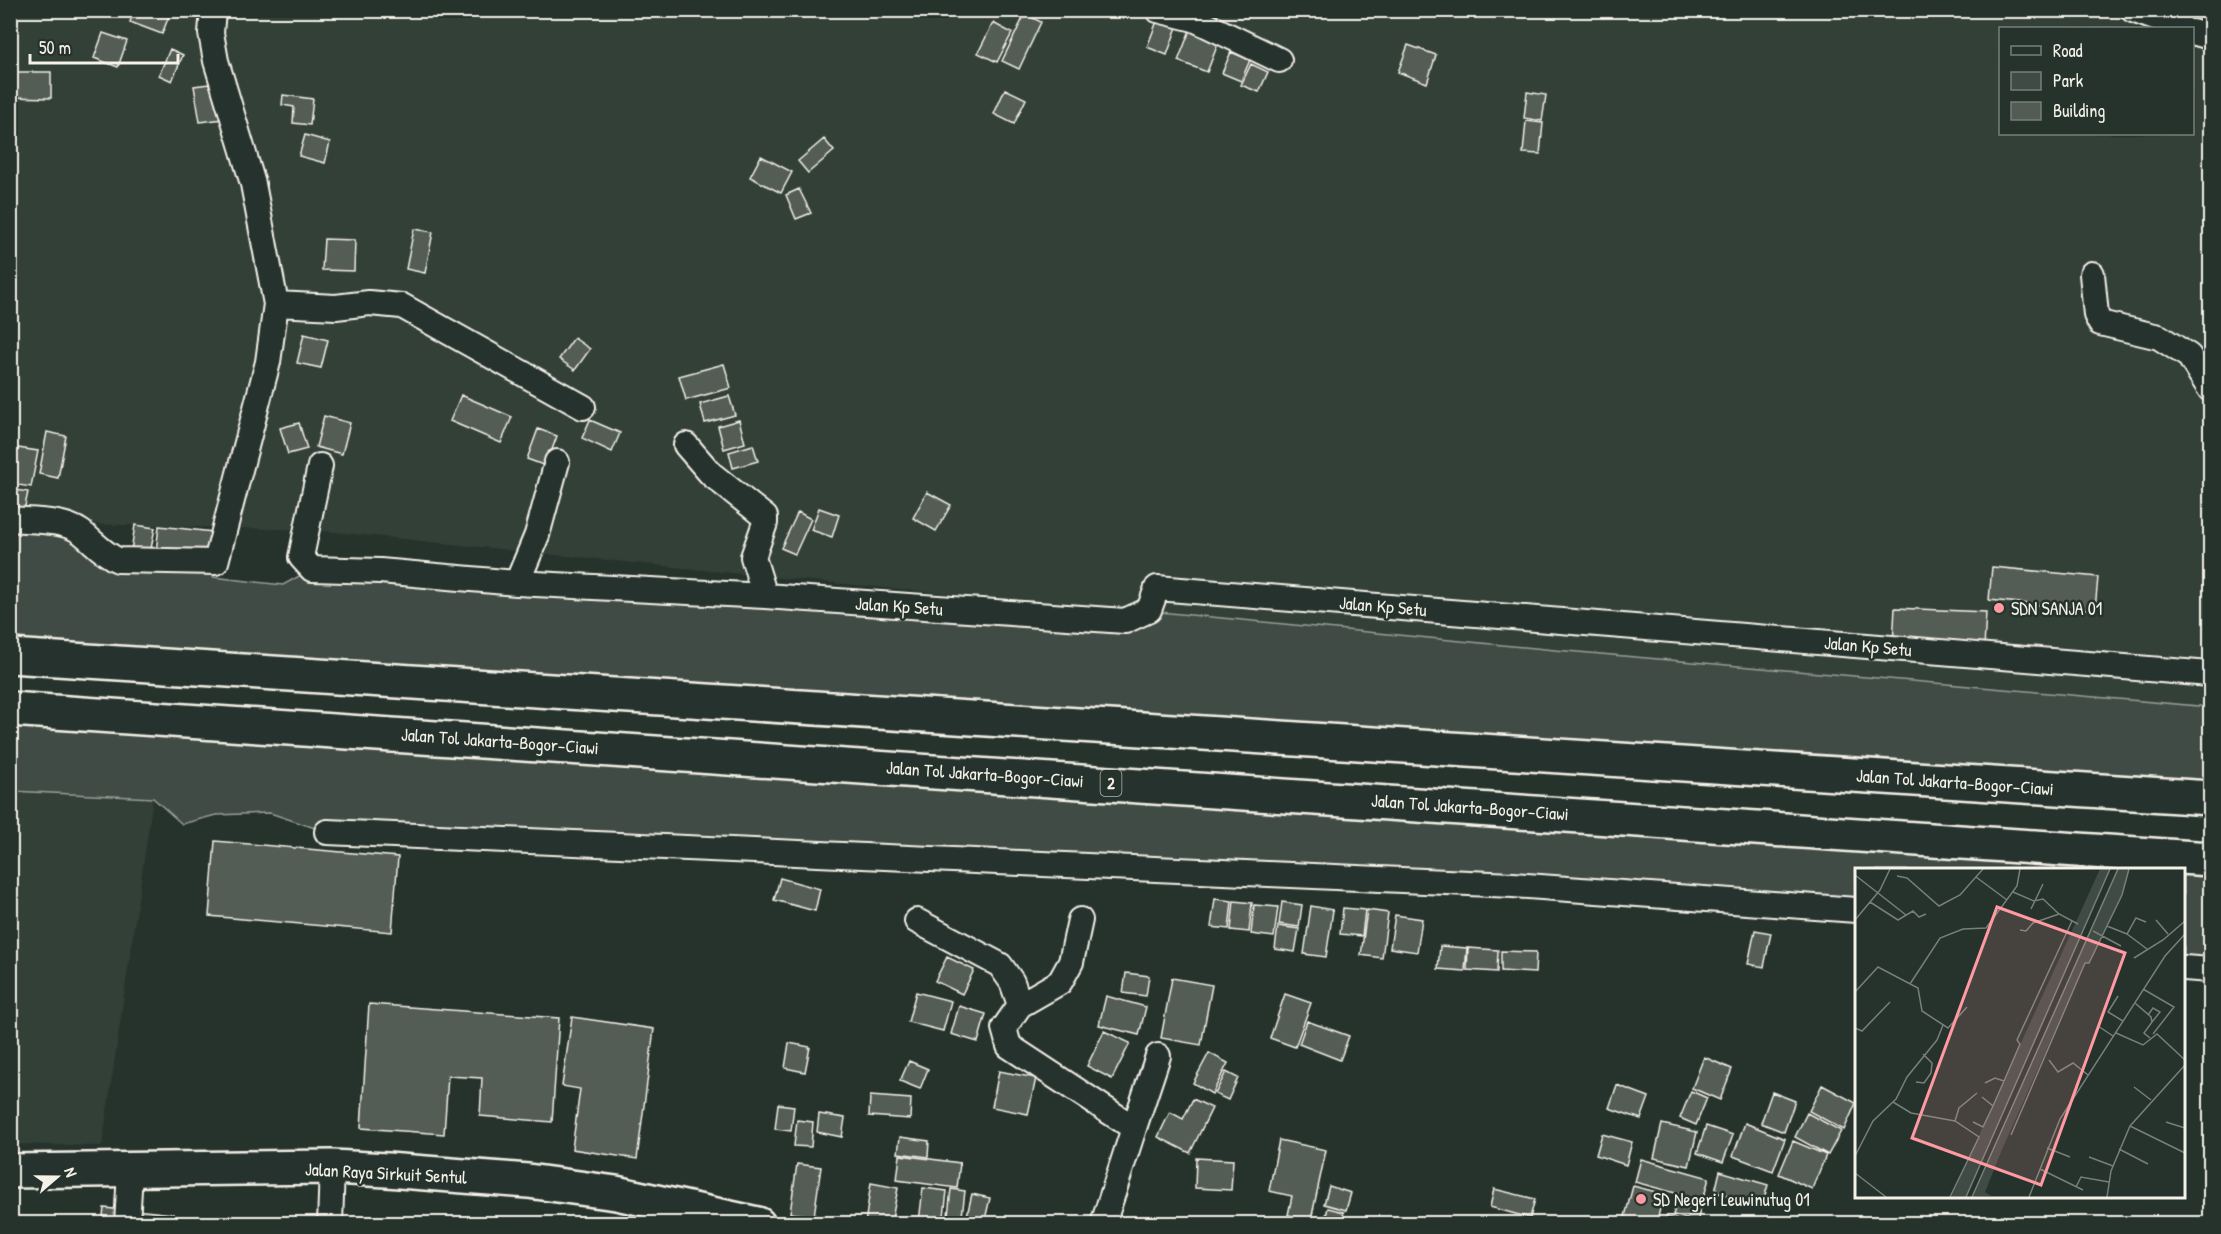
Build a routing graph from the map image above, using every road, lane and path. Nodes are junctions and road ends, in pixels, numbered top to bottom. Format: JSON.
{"nodes":[{"id":1,"x":213,"y":10,"type":"edge"},
{"id":2,"x":1158,"y":10,"type":"edge"},
{"id":3,"x":2133,"y":10,"type":"edge"},
{"id":4,"x":2179,"y":27,"type":"edge"},
{"id":5,"x":2194,"y":32,"type":"edge"},
{"id":6,"x":2211,"y":37,"type":"edge"},
{"id":7,"x":1279,"y":60,"type":"dead end"},
{"id":8,"x":2092,"y":274,"type":"dead end"},
{"id":9,"x":276,"y":304,"type":"junction"},
{"id":10,"x":2211,"y":389,"type":"edge"},
{"id":11,"x":583,"y":407,"type":"dead end"},
{"id":12,"x":686,"y":445,"type":"dead end"},
{"id":13,"x":557,"y":462,"type":"dead end"},
{"id":14,"x":320,"y":466,"type":"dead end"},
{"id":15,"x":10,"y":519,"type":"edge"},
{"id":16,"x":517,"y":583,"type":"junction"},
{"id":17,"x":765,"y":596,"type":"junction"},
{"id":18,"x":10,"y":656,"type":"edge"},
{"id":19,"x":2211,"y":674,"type":"edge"},
{"id":20,"x":10,"y":709,"type":"edge"},
{"id":21,"x":2211,"y":798,"type":"edge"},
{"id":22,"x":327,"y":832,"type":"dead end"},
{"id":23,"x":2211,"y":858,"type":"edge"},
{"id":24,"x":1855,"y":910,"type":"edge"},
{"id":25,"x":1080,"y":920,"type":"dead end"},
{"id":26,"x":917,"y":921,"type":"dead end"},
{"id":27,"x":2185,"y":968,"type":"edge"},
{"id":28,"x":2211,"y":970,"type":"edge"},
{"id":29,"x":1020,"y":1005,"type":"junction"},
{"id":30,"x":1158,"y":1056,"type":"dead end"},
{"id":31,"x":1134,"y":1128,"type":"junction"},
{"id":32,"x":332,"y":1167,"type":"junction"},
{"id":33,"x":10,"y":1171,"type":"edge"},
{"id":34,"x":130,"y":1172,"type":"junction"},
{"id":35,"x":127,"y":1224,"type":"edge"},
{"id":36,"x":330,"y":1224,"type":"edge"},
{"id":37,"x":758,"y":1224,"type":"edge"},
{"id":38,"x":1102,"y":1224,"type":"edge"}],
"edges":[{"from":1,"to":9,"type":"street"},
{"from":2,"to":7,"type":"street"},
{"from":3,"to":4,"type":"street"},
{"from":5,"to":6,"type":"street"},
{"from":8,"to":10,"type":"street"},
{"from":9,"to":11,"type":"street"},
{"from":9,"to":15,"type":"street"},
{"from":12,"to":17,"type":"street"},
{"from":13,"to":16,"type":"street"},
{"from":14,"to":16,"type":"street"},
{"from":16,"to":17,"type":"street"},
{"from":17,"to":19,"type":"street","name":"Jalan Kp Setu"},
{"from":18,"to":21,"type":"main road","name":"Jalan Tol Jakarta–Bogor–Ciawi"},
{"from":20,"to":23,"type":"main road","name":"Jalan Tol Jakarta–Bogor–Ciawi","number":"2"},
{"from":22,"to":24,"type":"street"},
{"from":25,"to":29,"type":"street"},
{"from":26,"to":29,"type":"street"},
{"from":27,"to":28,"type":"street"},
{"from":29,"to":31,"type":"street"},
{"from":30,"to":31,"type":"street"},
{"from":31,"to":38,"type":"street"},
{"from":32,"to":34,"type":"main road","name":"Jalan Raya Sirkuit Sentul"},
{"from":32,"to":36,"type":"street"},
{"from":32,"to":37,"type":"main road","name":"Jalan Raya Sirkuit Sentul"},
{"from":33,"to":34,"type":"main road","name":"Jalan Raya Sirkuit Sentul"},
{"from":34,"to":35,"type":"street"}]}
